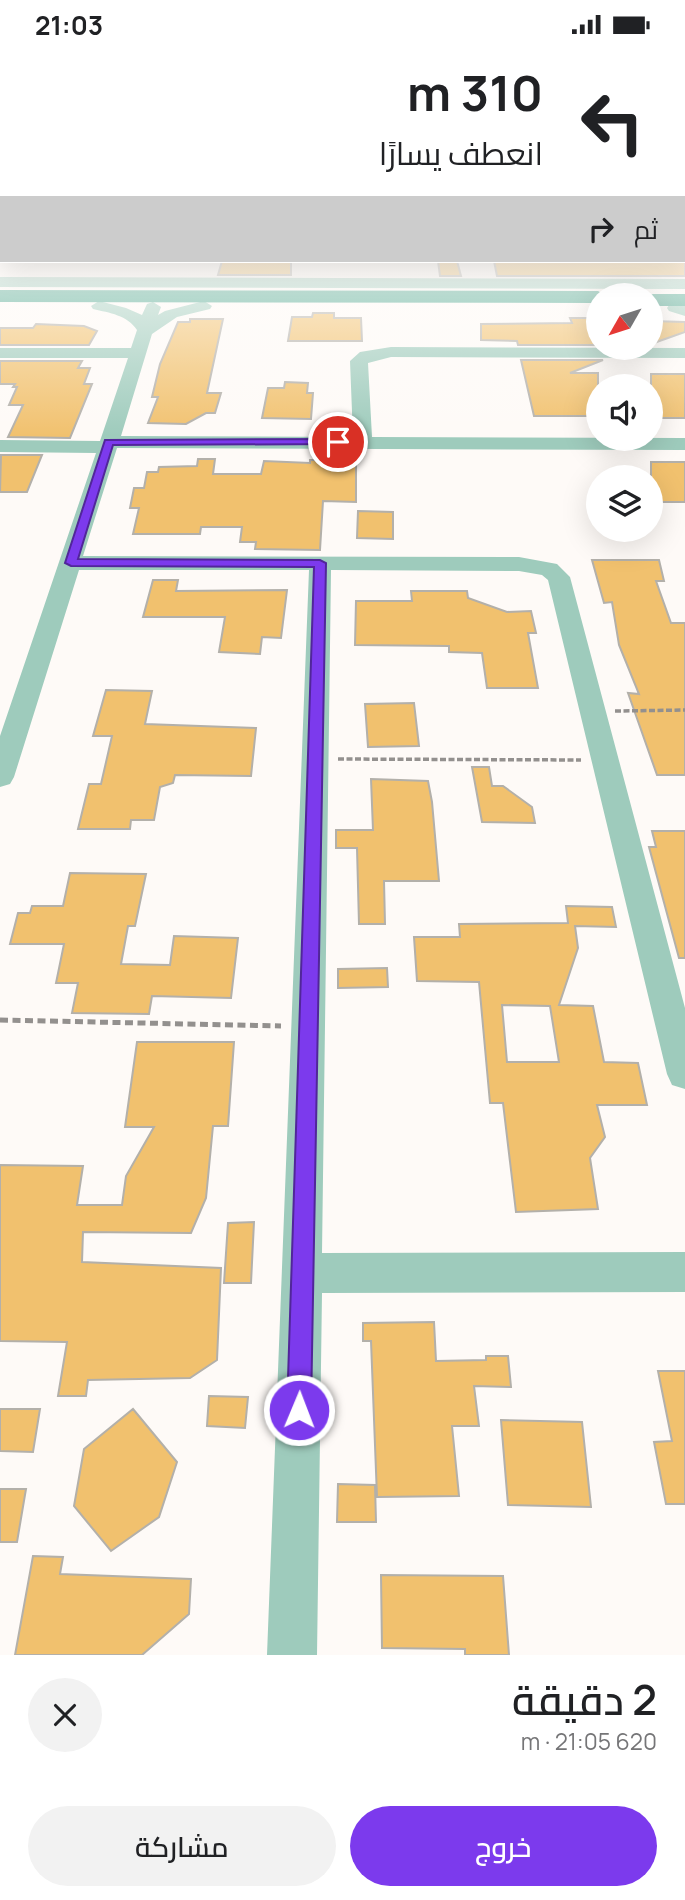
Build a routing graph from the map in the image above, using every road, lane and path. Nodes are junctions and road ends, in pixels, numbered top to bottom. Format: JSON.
{"nodes":[{"id":1,"x":225,"y":286,"type":"edge"},
{"id":2,"x":534,"y":286,"type":"edge"},
{"id":3,"x":267,"y":289,"type":"junction"},
{"id":4,"x":297,"y":289,"type":"junction"},
{"id":5,"x":39,"y":295,"type":"junction"},
{"id":6,"x":0,"y":296,"type":"edge"},
{"id":7,"x":586,"y":297,"type":"edge"},
{"id":8,"x":663,"y":301,"type":"edge"},
{"id":9,"x":683,"y":305,"type":"edge"},
{"id":10,"x":99,"y":306,"type":"junction"},
{"id":11,"x":204,"y":306,"type":"junction"},
{"id":12,"x":0,"y":307,"type":"edge"},
{"id":13,"x":153,"y":307,"type":"junction"},
{"id":14,"x":663,"y":307,"type":"edge"},
{"id":15,"x":586,"y":308,"type":"edge"},
{"id":16,"x":146,"y":331,"type":"junction"},
{"id":17,"x":0,"y":353,"type":"edge"},
{"id":18,"x":139,"y":353,"type":"junction"},
{"id":19,"x":685,"y":353,"type":"edge"},
{"id":20,"x":363,"y":442,"type":"junction"},
{"id":21,"x":685,"y":444,"type":"edge"},
{"id":22,"x":108,"y":445,"type":"junction"},
{"id":23,"x":0,"y":446,"type":"edge"},
{"id":24,"x":71,"y":563,"type":"junction"},
{"id":25,"x":320,"y":563,"type":"junction"},
{"id":26,"x":594,"y":711,"type":"junction"},
{"id":27,"x":685,"y":711,"type":"edge"},
{"id":28,"x":316,"y":759,"type":"junction"},
{"id":29,"x":606,"y":760,"type":"junction"},
{"id":30,"x":0,"y":778,"type":"edge"},
{"id":31,"x":0,"y":1020,"type":"edge"},
{"id":32,"x":310,"y":1027,"type":"junction"},
{"id":33,"x":685,"y":1074,"type":"edge"},
{"id":34,"x":685,"y":1272,"type":"edge"},
{"id":35,"x":303,"y":1273,"type":"junction"},
{"id":36,"x":292,"y":1655,"type":"edge"}],
"edges":[{"from":1,"to":3,"type":"street"},
{"from":2,"to":4,"type":"street"},
{"from":3,"to":4,"type":"main road"},
{"from":3,"to":5,"type":"main road"},
{"from":4,"to":7,"type":"main road"},
{"from":5,"to":6,"type":"main road"},
{"from":5,"to":13,"type":"main road"},
{"from":8,"to":9,"type":"main road"},
{"from":9,"to":14,"type":"main road"},
{"from":10,"to":12,"type":"main road"},
{"from":10,"to":13,"type":"main road"},
{"from":10,"to":16,"type":"street"},
{"from":11,"to":13,"type":"main road"},
{"from":11,"to":15,"type":"main road"},
{"from":11,"to":16,"type":"street"},
{"from":13,"to":16,"type":"street"},
{"from":16,"to":18,"type":"street"},
{"from":17,"to":18,"type":"street"},
{"from":18,"to":22,"type":"street"},
{"from":19,"to":20,"type":"street"},
{"from":20,"to":21,"type":"street"},
{"from":20,"to":22,"type":"street"},
{"from":22,"to":23,"type":"street"},
{"from":22,"to":24,"type":"street"},
{"from":24,"to":25,"type":"street"},
{"from":24,"to":30,"type":"street"},
{"from":25,"to":26,"type":"street"},
{"from":25,"to":28,"type":"street"},
{"from":26,"to":27,"type":"path"},
{"from":26,"to":29,"type":"street"},
{"from":28,"to":29,"type":"path"},
{"from":28,"to":32,"type":"street"},
{"from":29,"to":33,"type":"street"},
{"from":31,"to":32,"type":"path"},
{"from":32,"to":35,"type":"street"},
{"from":34,"to":35,"type":"street"},
{"from":35,"to":36,"type":"street"}]}
